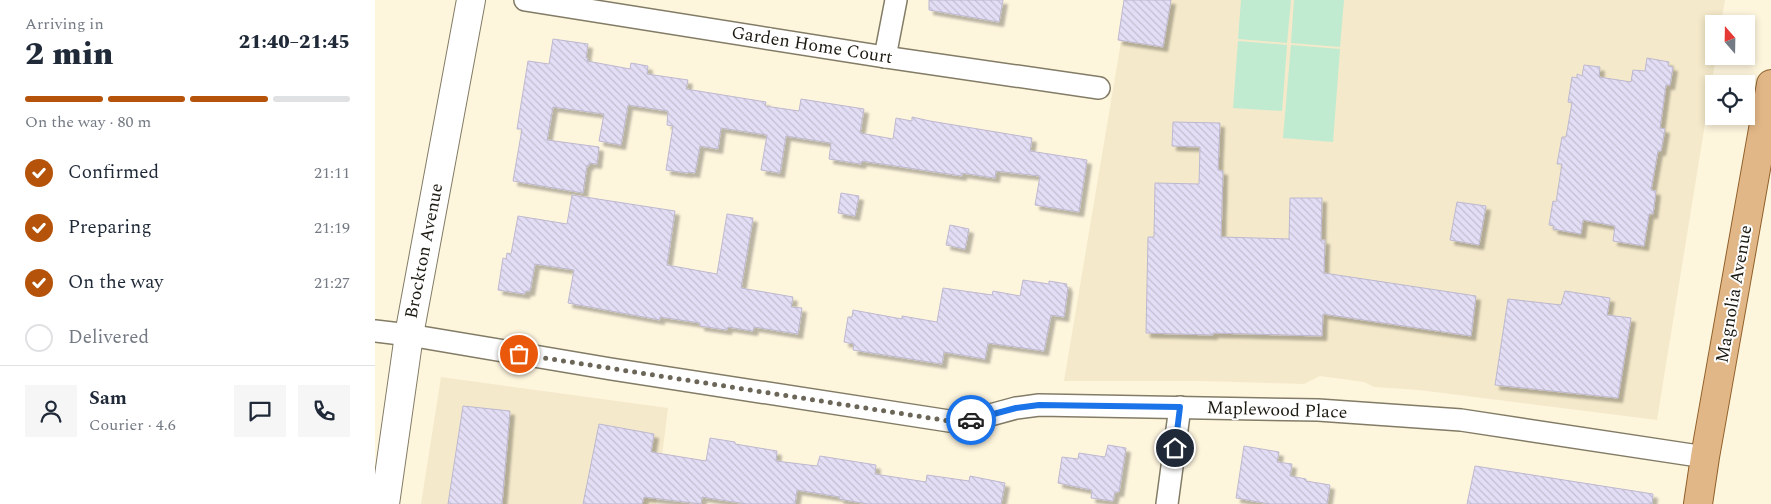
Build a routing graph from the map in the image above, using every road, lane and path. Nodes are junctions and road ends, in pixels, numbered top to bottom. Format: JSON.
{"nodes":[{"id":1,"x":471,"y":0,"type":"edge"},
{"id":2,"x":525,"y":0,"type":"edge"},
{"id":3,"x":896,"y":0,"type":"edge"},
{"id":4,"x":885,"y":57,"type":"junction"},
{"id":5,"x":1771,"y":86,"type":"edge"},
{"id":6,"x":1099,"y":88,"type":"dead end"},
{"id":7,"x":375,"y":331,"type":"edge"},
{"id":8,"x":409,"y":335,"type":"junction"},
{"id":9,"x":1180,"y":407,"type":"junction"},
{"id":10,"x":1705,"y":457,"type":"junction"},
{"id":11,"x":385,"y":504,"type":"edge"},
{"id":12,"x":1167,"y":504,"type":"edge"},
{"id":13,"x":1698,"y":504,"type":"edge"}],
"edges":[{"from":1,"to":8,"type":"main road","name":"Brockton Avenue"},
{"from":2,"to":4,"type":"street","name":"Garden Home Court"},
{"from":3,"to":4,"type":"street"},
{"from":4,"to":6,"type":"street","name":"Garden Home Court"},
{"from":5,"to":10,"type":"main road","name":"Magnolia Avenue"},
{"from":7,"to":8,"type":"street","name":"Maplewood Place"},
{"from":8,"to":9,"type":"street","name":"Maplewood Place"},
{"from":8,"to":11,"type":"main road","name":"Brockton Avenue"},
{"from":9,"to":10,"type":"street","name":"Maplewood Place"},
{"from":9,"to":12,"type":"street"},
{"from":10,"to":13,"type":"main road","name":"Magnolia Avenue"}]}
